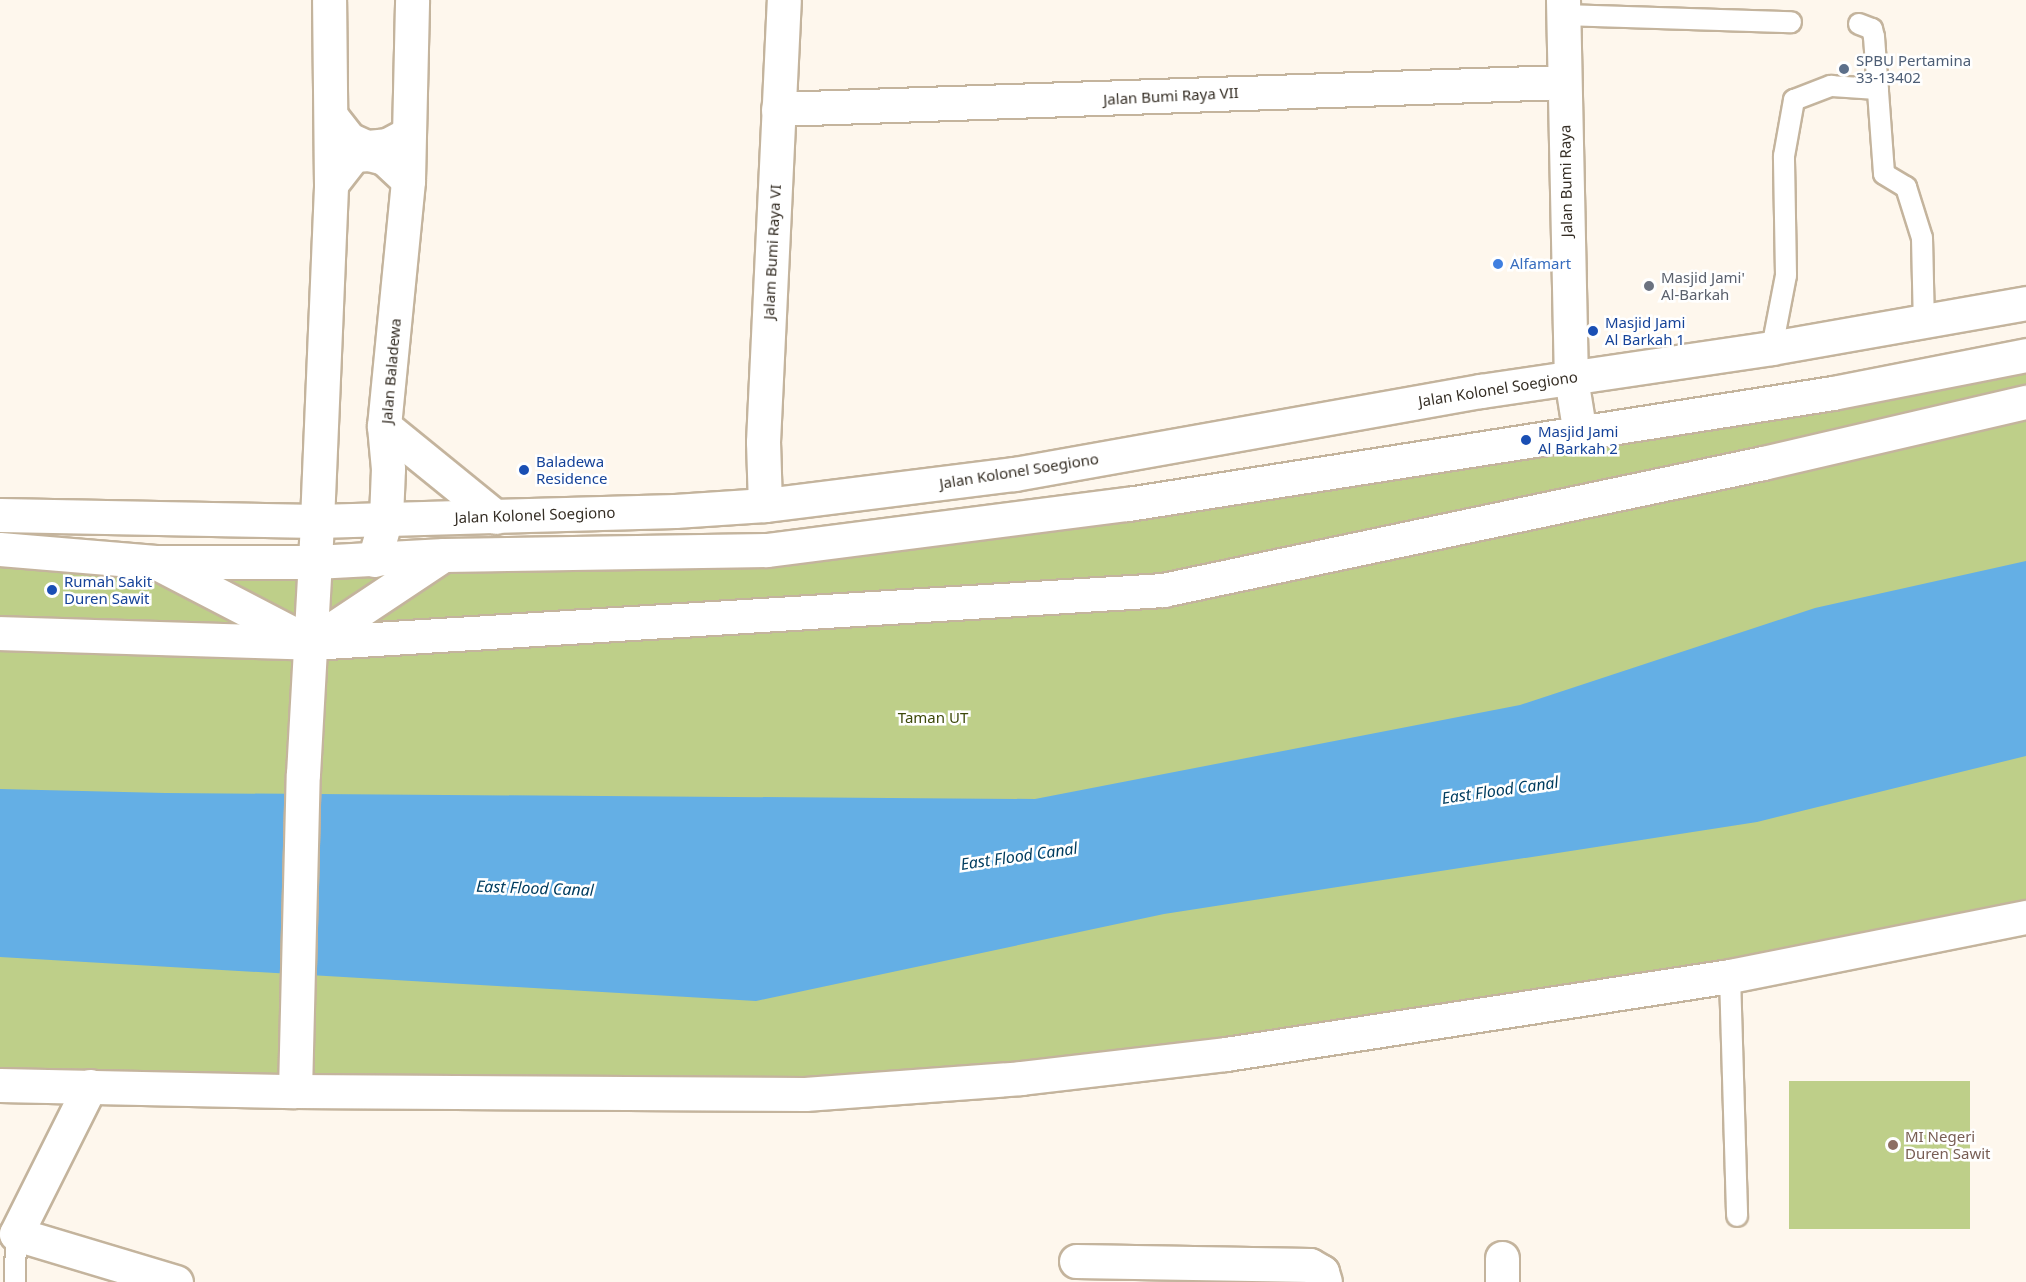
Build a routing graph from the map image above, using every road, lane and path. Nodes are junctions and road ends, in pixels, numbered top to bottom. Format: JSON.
{"nodes":[{"id":1,"x":329,"y":0,"type":"edge"},
{"id":2,"x":412,"y":0,"type":"edge"},
{"id":3,"x":784,"y":0,"type":"edge"},
{"id":4,"x":1563,"y":8,"type":"edge"},
{"id":5,"x":1791,"y":22,"type":"dead end"},
{"id":6,"x":1859,"y":24,"type":"dead end"},
{"id":7,"x":1564,"y":82,"type":"junction"},
{"id":8,"x":1878,"y":89,"type":"junction"},
{"id":9,"x":330,"y":103,"type":"junction"},
{"id":10,"x":778,"y":109,"type":"junction"},
{"id":11,"x":410,"y":117,"type":"junction"},
{"id":12,"x":408,"y":180,"type":"junction"},
{"id":13,"x":331,"y":184,"type":"junction"},
{"id":14,"x":2026,"y":303,"type":"edge"},
{"id":15,"x":1924,"y":323,"type":"junction"},
{"id":16,"x":1772,"y":348,"type":"junction"},
{"id":17,"x":2026,"y":356,"type":"edge"},
{"id":18,"x":1571,"y":378,"type":"junction"},
{"id":19,"x":2026,"y":402,"type":"edge"},
{"id":20,"x":384,"y":426,"type":"junction"},
{"id":21,"x":1580,"y":434,"type":"junction"},
{"id":22,"x":765,"y":505,"type":"junction"},
{"id":23,"x":0,"y":515,"type":"edge"},
{"id":24,"x":496,"y":517,"type":"junction"},
{"id":25,"x":386,"y":518,"type":"junction"},
{"id":26,"x":317,"y":520,"type":"junction"},
{"id":27,"x":0,"y":549,"type":"edge"},
{"id":28,"x":444,"y":555,"type":"junction"},
{"id":29,"x":374,"y":560,"type":"junction"},
{"id":30,"x":155,"y":562,"type":"junction"},
{"id":31,"x":315,"y":562,"type":"junction"},
{"id":32,"x":0,"y":633,"type":"edge"},
{"id":33,"x":311,"y":650,"type":"junction"},
{"id":34,"x":2026,"y":917,"type":"edge"},
{"id":35,"x":1730,"y":976,"type":"junction"},
{"id":36,"x":295,"y":1083,"type":"junction"},
{"id":37,"x":0,"y":1085,"type":"edge"},
{"id":38,"x":90,"y":1086,"type":"junction"},
{"id":39,"x":1737,"y":1216,"type":"dead end"},
{"id":40,"x":8,"y":1235,"type":"edge"},
{"id":41,"x":1076,"y":1261,"type":"dead end"},
{"id":42,"x":15,"y":1282,"type":"edge"},
{"id":43,"x":176,"y":1282,"type":"edge"},
{"id":44,"x":1325,"y":1282,"type":"edge"}],
"edges":[{"from":1,"to":9,"type":"street"},
{"from":2,"to":11,"type":"street","name":"Jalan Baladewa"},
{"from":3,"to":10,"type":"street","name":"Jalam Bumi Raya VI"},
{"from":4,"to":5,"type":"lane"},
{"from":4,"to":7,"type":"street","name":"Jalan Bumi Raya"},
{"from":6,"to":8,"type":"lane"},
{"from":7,"to":10,"type":"street","name":"Jalan Bumi Raya VII"},
{"from":7,"to":18,"type":"street","name":"Jalan Bumi Raya"},
{"from":8,"to":15,"type":"lane"},
{"from":8,"to":16,"type":"lane"},
{"from":9,"to":11,"type":"lane"},
{"from":9,"to":13,"type":"street"},
{"from":10,"to":22,"type":"street","name":"Jalam Bumi Raya VI"},
{"from":11,"to":12,"type":"street","name":"Jalan Baladewa"},
{"from":12,"to":13,"type":"street"},
{"from":12,"to":20,"type":"street","name":"Jalan Baladewa"},
{"from":13,"to":26,"type":"street"},
{"from":14,"to":15,"type":"street","name":"Jalan Kolonel Soegiono"},
{"from":15,"to":16,"type":"street","name":"Jalan Kolonel Soegiono"},
{"from":16,"to":18,"type":"street","name":"Jalan Kolonel Soegiono"},
{"from":17,"to":21,"type":"street"},
{"from":18,"to":21,"type":"street","name":"Jalan Bumi Raya"},
{"from":18,"to":22,"type":"street","name":"Jalan Kolonel Soegiono"},
{"from":19,"to":33,"type":"street"},
{"from":20,"to":24,"type":"street"},
{"from":20,"to":25,"type":"street","name":"Jalan Baladewa"},
{"from":21,"to":28,"type":"street"},
{"from":22,"to":24,"type":"street","name":"Jalan Kolonel Soegiono"},
{"from":23,"to":26,"type":"street","name":"Jalan Kolonel Soegiono"},
{"from":24,"to":25,"type":"street","name":"Jalan Kolonel Soegiono"},
{"from":25,"to":26,"type":"street","name":"Jalan Kolonel Soegiono"},
{"from":25,"to":29,"type":"street","name":"Jalan Baladewa"},
{"from":26,"to":31,"type":"street"},
{"from":27,"to":30,"type":"street"},
{"from":28,"to":29,"type":"street"},
{"from":28,"to":33,"type":"street"},
{"from":29,"to":31,"type":"street"},
{"from":30,"to":31,"type":"street"},
{"from":30,"to":33,"type":"street"},
{"from":31,"to":33,"type":"street"},
{"from":32,"to":33,"type":"street"},
{"from":33,"to":36,"type":"street"},
{"from":34,"to":35,"type":"street"},
{"from":35,"to":36,"type":"street"},
{"from":35,"to":39,"type":"lane"},
{"from":36,"to":38,"type":"street"},
{"from":37,"to":38,"type":"street"},
{"from":38,"to":40,"type":"street"},
{"from":40,"to":42,"type":"lane"},
{"from":40,"to":43,"type":"street"},
{"from":41,"to":44,"type":"street"}]}
